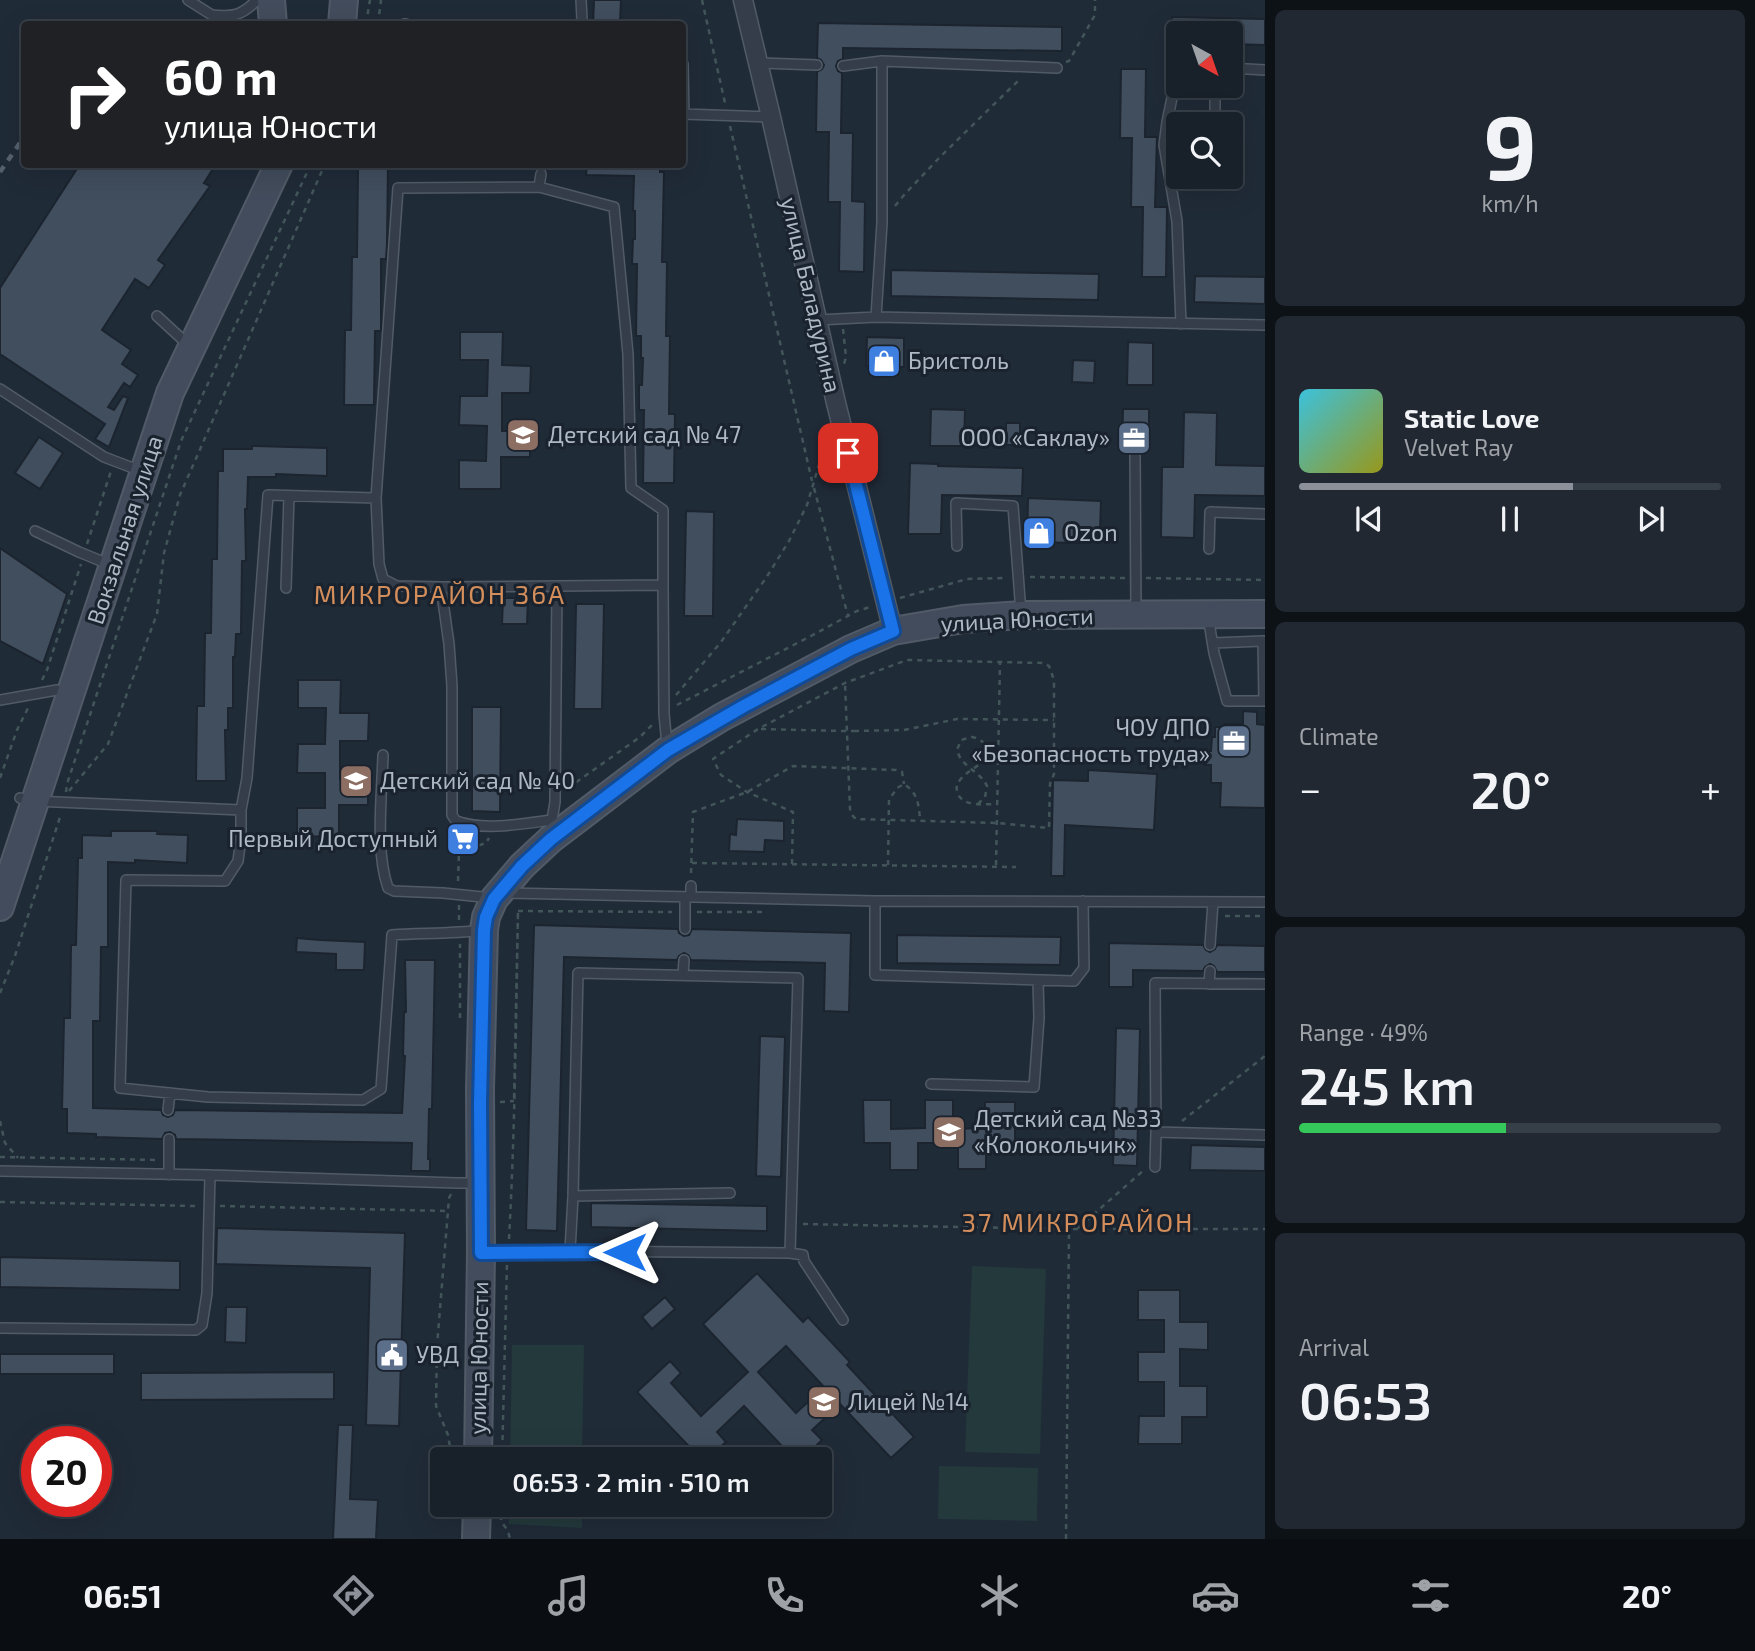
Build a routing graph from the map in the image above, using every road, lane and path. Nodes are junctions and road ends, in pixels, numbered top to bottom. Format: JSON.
{"nodes":[{"id":1,"x":188,"y":0,"type":"edge"},
{"id":2,"x":257,"y":0,"type":"edge"},
{"id":3,"x":271,"y":0,"type":"edge"},
{"id":4,"x":344,"y":0,"type":"edge"},
{"id":5,"x":370,"y":0,"type":"edge"},
{"id":6,"x":381,"y":0,"type":"edge"},
{"id":7,"x":581,"y":0,"type":"edge"},
{"id":8,"x":702,"y":0,"type":"edge"},
{"id":9,"x":743,"y":0,"type":"edge"},
{"id":10,"x":1095,"y":0,"type":"edge"},
{"id":11,"x":212,"y":15,"type":"junction"},
{"id":12,"x":221,"y":21,"type":"edge"},
{"id":13,"x":272,"y":21,"type":"edge"},
{"id":14,"x":342,"y":21,"type":"edge"},
{"id":15,"x":366,"y":21,"type":"edge"},
{"id":16,"x":378,"y":21,"type":"edge"},
{"id":17,"x":581,"y":21,"type":"edge"},
{"id":18,"x":882,"y":61,"type":"junction"},
{"id":19,"x":758,"y":64,"type":"junction"},
{"id":20,"x":817,"y":65,"type":"dead end"},
{"id":21,"x":842,"y":66,"type":"dead end"},
{"id":22,"x":1057,"y":68,"type":"joint"},
{"id":23,"x":1243,"y":69,"type":"edge"},
{"id":24,"x":1265,"y":70,"type":"edge"},
{"id":25,"x":1023,"y":76,"type":"dead end"},
{"id":26,"x":1172,"y":98,"type":"edge"},
{"id":27,"x":686,"y":114,"type":"edge"},
{"id":28,"x":727,"y":115,"type":"junction"},
{"id":29,"x":771,"y":117,"type":"junction"},
{"id":30,"x":258,"y":168,"type":"edge"},
{"id":31,"x":277,"y":168,"type":"edge"},
{"id":32,"x":309,"y":168,"type":"edge"},
{"id":33,"x":323,"y":168,"type":"edge"},
{"id":34,"x":541,"y":174,"type":"dead end"},
{"id":35,"x":539,"y":187,"type":"junction"},
{"id":36,"x":882,"y":223,"type":"junction"},
{"id":37,"x":157,"y":316,"type":"dead end"},
{"id":38,"x":876,"y":317,"type":"junction"},
{"id":39,"x":842,"y":319,"type":"junction"},
{"id":40,"x":818,"y":320,"type":"junction"},
{"id":41,"x":1181,"y":324,"type":"junction"},
{"id":42,"x":1265,"y":325,"type":"edge"},
{"id":43,"x":182,"y":339,"type":"junction"},
{"id":44,"x":843,"y":368,"type":"dead end"},
{"id":45,"x":0,"y":389,"type":"edge"},
{"id":46,"x":836,"y":404,"type":"junction"},
{"id":47,"x":1135,"y":454,"type":"dead end"},
{"id":48,"x":123,"y":464,"type":"junction"},
{"id":49,"x":813,"y":485,"type":"junction"},
{"id":50,"x":289,"y":496,"type":"junction"},
{"id":51,"x":376,"y":498,"type":"junction"},
{"id":52,"x":1265,"y":514,"type":"edge"},
{"id":53,"x":35,"y":531,"type":"dead end"},
{"id":54,"x":957,"y":546,"type":"dead end"},
{"id":55,"x":1209,"y":549,"type":"dead end"},
{"id":56,"x":92,"y":558,"type":"junction"},
{"id":57,"x":557,"y":586,"type":"junction"},
{"id":58,"x":663,"y":586,"type":"junction"},
{"id":59,"x":441,"y":587,"type":"junction"},
{"id":60,"x":286,"y":588,"type":"dead end"},
{"id":61,"x":1265,"y":614,"type":"edge"},
{"id":62,"x":1021,"y":615,"type":"junction"},
{"id":63,"x":1136,"y":615,"type":"junction"},
{"id":64,"x":1208,"y":615,"type":"junction"},
{"id":65,"x":848,"y":616,"type":"dead end"},
{"id":66,"x":893,"y":631,"type":"junction"},
{"id":67,"x":1264,"y":641,"type":"edge"},
{"id":68,"x":1213,"y":643,"type":"junction"},
{"id":69,"x":1000,"y":662,"type":"junction"},
{"id":70,"x":845,"y":683,"type":"junction"},
{"id":71,"x":46,"y":692,"type":"junction"},
{"id":72,"x":0,"y":700,"type":"edge"},
{"id":73,"x":664,"y":714,"type":"junction"},
{"id":74,"x":999,"y":719,"type":"junction"},
{"id":75,"x":1054,"y":720,"type":"junction"},
{"id":76,"x":758,"y":729,"type":"junction"},
{"id":77,"x":668,"y":750,"type":"junction"},
{"id":78,"x":383,"y":755,"type":"dead end"},
{"id":79,"x":848,"y":768,"type":"junction"},
{"id":80,"x":972,"y":770,"type":"junction"},
{"id":81,"x":0,"y":778,"type":"edge"},
{"id":82,"x":904,"y":784,"type":"junction"},
{"id":83,"x":747,"y":792,"type":"junction"},
{"id":84,"x":27,"y":799,"type":"junction"},
{"id":85,"x":65,"y":802,"type":"junction"},
{"id":86,"x":555,"y":802,"type":"junction"},
{"id":87,"x":978,"y":804,"type":"junction"},
{"id":88,"x":998,"y":804,"type":"junction"},
{"id":89,"x":241,"y":810,"type":"junction"},
{"id":90,"x":888,"y":821,"type":"junction"},
{"id":91,"x":920,"y":821,"type":"junction"},
{"id":92,"x":997,"y":823,"type":"junction"},
{"id":93,"x":511,"y":825,"type":"junction"},
{"id":94,"x":551,"y":830,"type":"junction"},
{"id":95,"x":0,"y":855,"type":"edge"},
{"id":96,"x":691,"y":863,"type":"junction"},
{"id":97,"x":792,"y":864,"type":"junction"},
{"id":98,"x":888,"y":866,"type":"junction"},
{"id":99,"x":996,"y":867,"type":"junction"},
{"id":100,"x":1016,"y":867,"type":"dead end"},
{"id":101,"x":530,"y":879,"type":"junction"},
{"id":102,"x":691,"y":886,"type":"joint"},
{"id":103,"x":458,"y":895,"type":"junction"},
{"id":104,"x":496,"y":896,"type":"junction"},
{"id":105,"x":688,"y":897,"type":"junction"},
{"id":106,"x":875,"y":901,"type":"junction"},
{"id":107,"x":1083,"y":901,"type":"junction"},
{"id":108,"x":1213,"y":902,"type":"junction"},
{"id":109,"x":1265,"y":902,"type":"edge"},
{"id":110,"x":0,"y":907,"type":"edge"},
{"id":111,"x":685,"y":929,"type":"dead end"},
{"id":112,"x":472,"y":931,"type":"junction"},
{"id":113,"x":1210,"y":945,"type":"dead end"},
{"id":114,"x":684,"y":960,"type":"dead end"},
{"id":115,"x":1210,"y":971,"type":"dead end"},
{"id":116,"x":683,"y":975,"type":"junction"},
{"id":117,"x":1038,"y":980,"type":"junction"},
{"id":118,"x":1209,"y":984,"type":"junction"},
{"id":119,"x":1265,"y":984,"type":"edge"},
{"id":120,"x":0,"y":993,"type":"edge"},
{"id":121,"x":460,"y":1017,"type":"dead end"},
{"id":122,"x":930,"y":1084,"type":"dead end"},
{"id":123,"x":170,"y":1093,"type":"junction"},
{"id":124,"x":514,"y":1101,"type":"junction"},
{"id":125,"x":168,"y":1110,"type":"dead end"},
{"id":126,"x":0,"y":1121,"type":"edge"},
{"id":127,"x":1156,"y":1132,"type":"junction"},
{"id":128,"x":1265,"y":1135,"type":"edge"},
{"id":129,"x":169,"y":1139,"type":"dead end"},
{"id":130,"x":0,"y":1157,"type":"edge"},
{"id":131,"x":18,"y":1158,"type":"junction"},
{"id":132,"x":169,"y":1160,"type":"junction"},
{"id":133,"x":1155,"y":1167,"type":"dead end"},
{"id":134,"x":0,"y":1171,"type":"edge"},
{"id":135,"x":169,"y":1175,"type":"junction"},
{"id":136,"x":210,"y":1175,"type":"junction"},
{"id":137,"x":469,"y":1183,"type":"junction"},
{"id":138,"x":730,"y":1193,"type":"dead end"},
{"id":139,"x":573,"y":1196,"type":"junction"},
{"id":140,"x":0,"y":1202,"type":"edge"},
{"id":141,"x":209,"y":1206,"type":"junction"},
{"id":142,"x":448,"y":1211,"type":"junction"},
{"id":143,"x":790,"y":1223,"type":"junction"},
{"id":144,"x":1265,"y":1229,"type":"edge"},
{"id":145,"x":1069,"y":1230,"type":"junction"},
{"id":146,"x":570,"y":1251,"type":"junction"},
{"id":147,"x":481,"y":1253,"type":"junction"},
{"id":148,"x":508,"y":1253,"type":"junction"},
{"id":149,"x":790,"y":1253,"type":"junction"},
{"id":150,"x":843,"y":1320,"type":"dead end"},
{"id":151,"x":0,"y":1328,"type":"edge"},
{"id":152,"x":450,"y":1447,"type":"edge"},
{"id":153,"x":478,"y":1447,"type":"edge"},
{"id":154,"x":502,"y":1447,"type":"edge"},
{"id":155,"x":477,"y":1517,"type":"edge"},
{"id":156,"x":501,"y":1517,"type":"edge"},
{"id":157,"x":476,"y":1539,"type":"edge"},
{"id":158,"x":510,"y":1539,"type":"edge"},
{"id":159,"x":1066,"y":1539,"type":"edge"}],
"edges":[{"from":1,"to":11,"type":"lane"},
{"from":2,"to":11,"type":"lane"},
{"from":3,"to":13,"type":"main road"},
{"from":4,"to":14,"type":"main road"},
{"from":5,"to":15,"type":"path"},
{"from":6,"to":16,"type":"path"},
{"from":7,"to":17,"type":"lane"},
{"from":8,"to":28,"type":"path"},
{"from":9,"to":19,"type":"street","name":"улица Баладурина"},
{"from":10,"to":22,"type":"path"},
{"from":11,"to":12,"type":"lane"},
{"from":18,"to":21,"type":"lane"},
{"from":18,"to":22,"type":"lane"},
{"from":18,"to":36,"type":"lane"},
{"from":19,"to":20,"type":"lane"},
{"from":19,"to":29,"type":"street","name":"улица Баладурина"},
{"from":23,"to":24,"type":"lane"},
{"from":25,"to":36,"type":"path"},
{"from":26,"to":41,"type":"lane"},
{"from":27,"to":28,"type":"lane"},
{"from":28,"to":29,"type":"lane"},
{"from":28,"to":49,"type":"path"},
{"from":29,"to":40,"type":"street","name":"улица Баладурина"},
{"from":30,"to":43,"type":"main road","name":"Вокзальная улица"},
{"from":31,"to":84,"type":"main road","name":"Вокзальная улица"},
{"from":32,"to":85,"type":"path"},
{"from":33,"to":85,"type":"path"},
{"from":34,"to":35,"type":"lane"},
{"from":35,"to":51,"type":"lane"},
{"from":35,"to":58,"type":"lane"},
{"from":36,"to":38,"type":"lane"},
{"from":37,"to":43,"type":"lane"},
{"from":38,"to":39,"type":"lane"},
{"from":38,"to":41,"type":"lane"},
{"from":39,"to":40,"type":"lane"},
{"from":39,"to":44,"type":"path"},
{"from":40,"to":46,"type":"street","name":"улица Баладурина"},
{"from":41,"to":42,"type":"lane"},
{"from":43,"to":48,"type":"main road","name":"Вокзальная улица"},
{"from":45,"to":48,"type":"lane"},
{"from":46,"to":49,"type":"path"},
{"from":46,"to":66,"type":"street","name":"улица Баладурина"},
{"from":47,"to":63,"type":"lane"},
{"from":48,"to":56,"type":"main road","name":"Вокзальная улица"},
{"from":48,"to":56,"type":"path"},
{"from":49,"to":65,"type":"path"},
{"from":49,"to":73,"type":"path"},
{"from":50,"to":51,"type":"lane"},
{"from":50,"to":60,"type":"lane"},
{"from":50,"to":89,"type":"lane"},
{"from":51,"to":59,"type":"lane"},
{"from":52,"to":55,"type":"lane"},
{"from":53,"to":56,"type":"lane"},
{"from":54,"to":62,"type":"lane"},
{"from":56,"to":71,"type":"main road","name":"Вокзальная улица"},
{"from":56,"to":71,"type":"path"},
{"from":57,"to":58,"type":"lane"},
{"from":57,"to":59,"type":"lane"},
{"from":57,"to":86,"type":"lane"},
{"from":58,"to":73,"type":"lane"},
{"from":59,"to":93,"type":"lane"},
{"from":61,"to":64,"type":"main road","name":"улица Юности"},
{"from":62,"to":63,"type":"main road","name":"улица Юности"},
{"from":62,"to":66,"type":"main road","name":"улица Юности"},
{"from":63,"to":64,"type":"main road","name":"улица Юности"},
{"from":64,"to":68,"type":"lane"},
{"from":66,"to":77,"type":"main road","name":"улица Юности"},
{"from":67,"to":68,"type":"lane"},
{"from":67,"to":68,"type":"lane"},
{"from":69,"to":70,"type":"path"},
{"from":69,"to":74,"type":"path"},
{"from":69,"to":75,"type":"path"},
{"from":70,"to":76,"type":"path"},
{"from":70,"to":79,"type":"path"},
{"from":71,"to":72,"type":"lane"},
{"from":71,"to":81,"type":"path"},
{"from":71,"to":84,"type":"main road","name":"Вокзальная улица"},
{"from":73,"to":77,"type":"lane"},
{"from":73,"to":86,"type":"path"},
{"from":74,"to":75,"type":"path"},
{"from":74,"to":76,"type":"path","bridge":true},
{"from":74,"to":88,"type":"path"},
{"from":75,"to":92,"type":"path"},
{"from":76,"to":83,"type":"path"},
{"from":77,"to":94,"type":"main road","name":"улица Юности"},
{"from":78,"to":103,"type":"lane"},
{"from":79,"to":82,"type":"path"},
{"from":79,"to":83,"type":"path"},
{"from":79,"to":90,"type":"path"},
{"from":80,"to":80,"type":"path"},
{"from":80,"to":87,"type":"path"},
{"from":80,"to":87,"type":"path"},
{"from":82,"to":90,"type":"path"},
{"from":82,"to":91,"type":"path"},
{"from":83,"to":96,"type":"path"},
{"from":83,"to":97,"type":"path"},
{"from":84,"to":85,"type":"lane"},
{"from":84,"to":95,"type":"main road","name":"Вокзальная улица"},
{"from":84,"to":110,"type":"main road","name":"Вокзальная улица"},
{"from":85,"to":89,"type":"lane"},
{"from":85,"to":120,"type":"path"},
{"from":86,"to":94,"type":"lane"},
{"from":87,"to":88,"type":"path"},
{"from":88,"to":92,"type":"path"},
{"from":89,"to":123,"type":"lane"},
{"from":90,"to":91,"type":"path"},
{"from":90,"to":98,"type":"path"},
{"from":91,"to":92,"type":"path"},
{"from":92,"to":99,"type":"path"},
{"from":93,"to":94,"type":"lane"},
{"from":93,"to":103,"type":"path"},
{"from":94,"to":101,"type":"main road","name":"улица Юности"},
{"from":96,"to":97,"type":"path"},
{"from":96,"to":102,"type":"path"},
{"from":97,"to":98,"type":"path"},
{"from":98,"to":99,"type":"path"},
{"from":99,"to":100,"type":"path"},
{"from":101,"to":104,"type":"main road","name":"улица Юности"},
{"from":101,"to":105,"type":"lane"},
{"from":102,"to":105,"type":"lane"},
{"from":103,"to":104,"type":"lane"},
{"from":103,"to":112,"type":"path"},
{"from":104,"to":112,"type":"main road","name":"улица Юности"},
{"from":105,"to":106,"type":"lane"},
{"from":105,"to":111,"type":"lane"},
{"from":106,"to":107,"type":"lane"},
{"from":106,"to":117,"type":"lane"},
{"from":107,"to":108,"type":"lane"},
{"from":107,"to":117,"type":"lane"},
{"from":108,"to":109,"type":"lane"},
{"from":108,"to":113,"type":"lane"},
{"from":112,"to":121,"type":"path"},
{"from":112,"to":123,"type":"lane"},
{"from":112,"to":137,"type":"main road","name":"улица Юности"},
{"from":114,"to":116,"type":"lane"},
{"from":115,"to":118,"type":"lane"},
{"from":116,"to":139,"type":"lane"},
{"from":116,"to":143,"type":"lane"},
{"from":117,"to":122,"type":"lane"},
{"from":118,"to":119,"type":"lane"},
{"from":118,"to":127,"type":"lane"},
{"from":123,"to":125,"type":"lane"},
{"from":124,"to":124,"type":"path"},
{"from":124,"to":148,"type":"path"},
{"from":126,"to":131,"type":"path"},
{"from":127,"to":128,"type":"lane"},
{"from":127,"to":133,"type":"lane"},
{"from":129,"to":132,"type":"lane"},
{"from":130,"to":131,"type":"path"},
{"from":131,"to":132,"type":"path"},
{"from":132,"to":135,"type":"lane"},
{"from":134,"to":135,"type":"lane"},
{"from":135,"to":136,"type":"lane"},
{"from":136,"to":137,"type":"lane"},
{"from":136,"to":141,"type":"lane"},
{"from":137,"to":142,"type":"path"},
{"from":137,"to":147,"type":"main road","name":"улица Юности"},
{"from":138,"to":139,"type":"lane"},
{"from":139,"to":146,"type":"lane"},
{"from":140,"to":141,"type":"path"},
{"from":141,"to":142,"type":"path"},
{"from":141,"to":151,"type":"lane"},
{"from":142,"to":152,"type":"path"},
{"from":143,"to":145,"type":"path"},
{"from":143,"to":149,"type":"lane"},
{"from":144,"to":145,"type":"path"},
{"from":145,"to":159,"type":"path"},
{"from":146,"to":148,"type":"lane"},
{"from":146,"to":149,"type":"lane"},
{"from":147,"to":148,"type":"lane"},
{"from":147,"to":153,"type":"main road","name":"улица Юности"},
{"from":148,"to":154,"type":"path"},
{"from":149,"to":150,"type":"lane"},
{"from":155,"to":157,"type":"main road"},
{"from":156,"to":158,"type":"path"}]}
